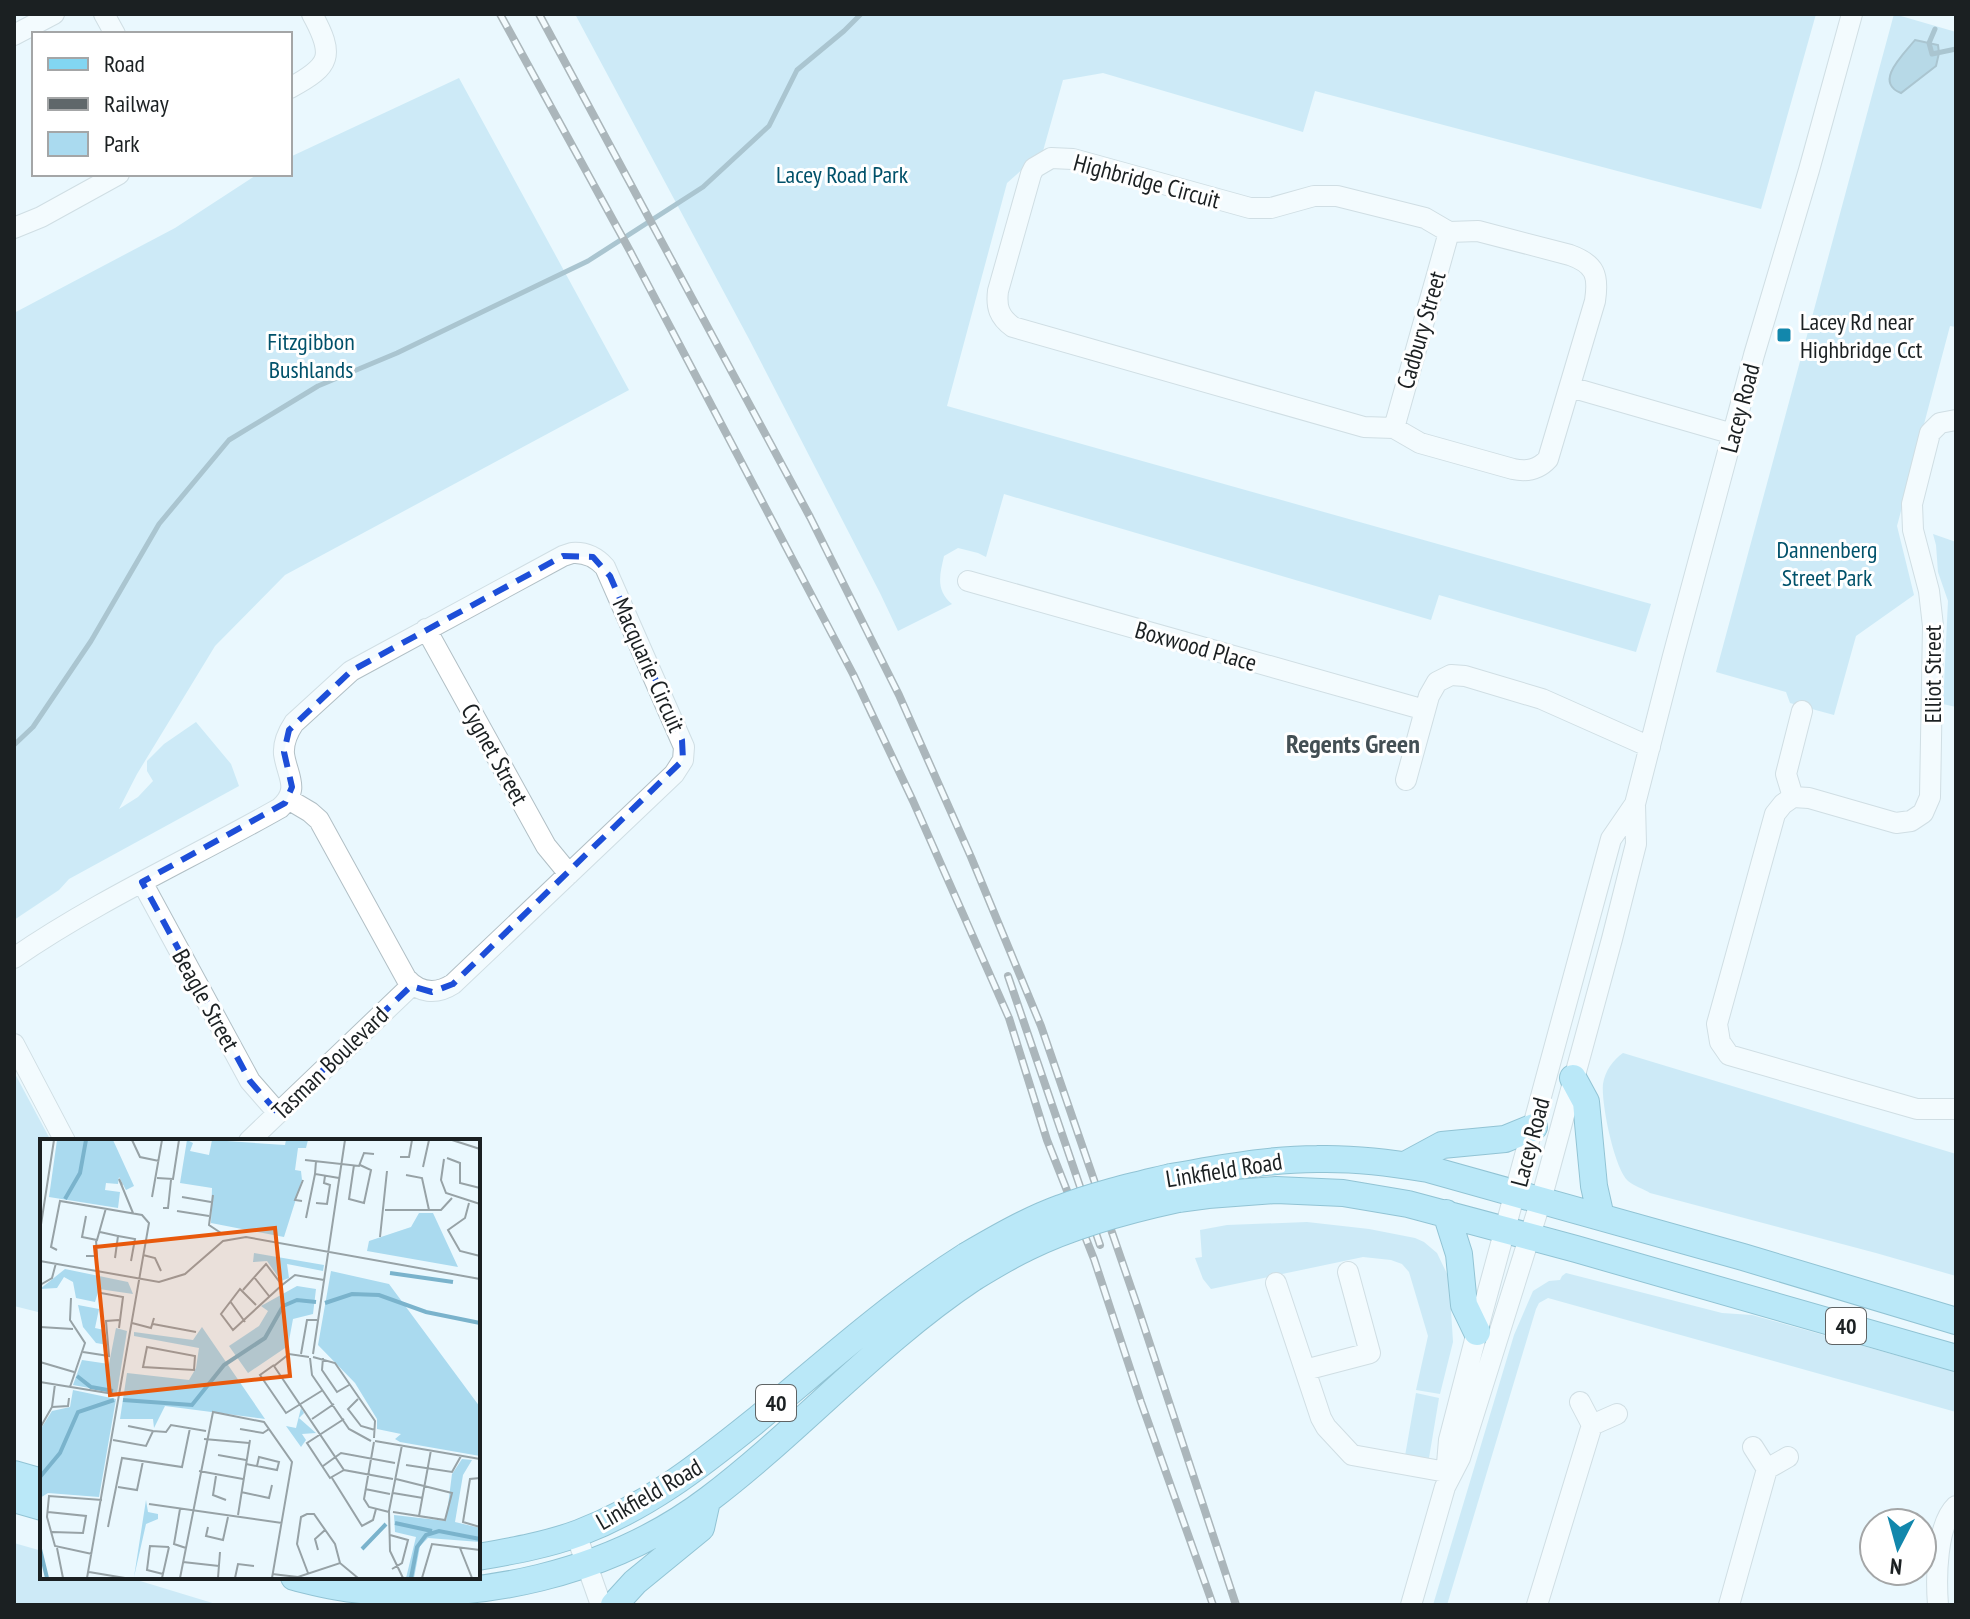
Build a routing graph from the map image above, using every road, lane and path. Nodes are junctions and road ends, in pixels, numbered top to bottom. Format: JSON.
{"nodes":[{"id":1,"x":54,"y":14,"type":"edge"},
{"id":2,"x":104,"y":14,"type":"edge"},
{"id":3,"x":312,"y":14,"type":"edge"},
{"id":4,"x":1852,"y":14,"type":"edge"},
{"id":5,"x":114,"y":32,"type":"edge"},
{"id":6,"x":14,"y":35,"type":"edge"},
{"id":7,"x":292,"y":87,"type":"edge"},
{"id":8,"x":115,"y":176,"type":"edge"},
{"id":9,"x":14,"y":228,"type":"edge"},
{"id":10,"x":1449,"y":232,"type":"junction"},
{"id":11,"x":1570,"y":387,"type":"junction"},
{"id":12,"x":1956,"y":420,"type":"edge"},
{"id":13,"x":1394,"y":428,"type":"junction"},
{"id":14,"x":1733,"y":434,"type":"junction"},
{"id":15,"x":968,"y":581,"type":"dead end"},
{"id":16,"x":426,"y":629,"type":"junction"},
{"id":17,"x":1425,"y":710,"type":"junction"},
{"id":18,"x":1802,"y":711,"type":"dead end"},
{"id":19,"x":1650,"y":747,"type":"junction"},
{"id":20,"x":1406,"y":780,"type":"dead end"},
{"id":21,"x":1793,"y":797,"type":"junction"},
{"id":22,"x":288,"y":799,"type":"junction"},
{"id":23,"x":1635,"y":804,"type":"junction"},
{"id":24,"x":569,"y":874,"type":"junction"},
{"id":25,"x":142,"y":882,"type":"junction"},
{"id":26,"x":14,"y":958,"type":"edge"},
{"id":27,"x":412,"y":985,"type":"junction"},
{"id":28,"x":14,"y":1044,"type":"edge"},
{"id":29,"x":1573,"y":1078,"type":"junction"},
{"id":30,"x":1956,"y":1109,"type":"edge"},
{"id":31,"x":278,"y":1113,"type":"junction"},
{"id":32,"x":1534,"y":1127,"type":"junction"},
{"id":33,"x":64,"y":1139,"type":"edge"},
{"id":34,"x":251,"y":1139,"type":"edge"},
{"id":35,"x":1405,"y":1165,"type":"junction"},
{"id":36,"x":1174,"y":1188,"type":"junction"},
{"id":37,"x":1528,"y":1196,"type":"junction"},
{"id":38,"x":1446,"y":1213,"type":"junction"},
{"id":39,"x":1601,"y":1217,"type":"junction"},
{"id":40,"x":1517,"y":1234,"type":"junction"},
{"id":41,"x":969,"y":1267,"type":"junction"},
{"id":42,"x":1348,"y":1272,"type":"dead end"},
{"id":43,"x":1276,"y":1283,"type":"dead end"},
{"id":44,"x":1956,"y":1321,"type":"edge"},
{"id":45,"x":1477,"y":1332,"type":"junction"},
{"id":46,"x":1956,"y":1358,"type":"edge"},
{"id":47,"x":1305,"y":1370,"type":"junction"},
{"id":48,"x":1580,"y":1402,"type":"dead end"},
{"id":49,"x":1617,"y":1414,"type":"dead end"},
{"id":50,"x":1592,"y":1425,"type":"junction"},
{"id":51,"x":1753,"y":1447,"type":"dead end"},
{"id":52,"x":1788,"y":1457,"type":"dead end"},
{"id":53,"x":1767,"y":1469,"type":"junction"},
{"id":54,"x":14,"y":1474,"type":"edge"},
{"id":55,"x":1448,"y":1477,"type":"junction"},
{"id":56,"x":40,"y":1481,"type":"edge"},
{"id":57,"x":14,"y":1499,"type":"edge"},
{"id":58,"x":707,"y":1501,"type":"junction"},
{"id":59,"x":40,"y":1506,"type":"edge"},
{"id":60,"x":1956,"y":1506,"type":"edge"},
{"id":61,"x":570,"y":1536,"type":"junction"},
{"id":62,"x":480,"y":1557,"type":"edge"},
{"id":63,"x":580,"y":1566,"type":"junction"},
{"id":64,"x":304,"y":1579,"type":"edge"},
{"id":65,"x":588,"y":1605,"type":"edge"},
{"id":66,"x":601,"y":1605,"type":"edge"},
{"id":67,"x":614,"y":1605,"type":"edge"},
{"id":68,"x":1411,"y":1605,"type":"edge"},
{"id":69,"x":1537,"y":1605,"type":"edge"},
{"id":70,"x":1729,"y":1605,"type":"edge"},
{"id":71,"x":1938,"y":1605,"type":"edge"}],
"edges":[{"from":1,"to":6,"type":"street"},
{"from":2,"to":5,"type":"street"},
{"from":3,"to":7,"type":"street"},
{"from":4,"to":14,"type":"street","name":"Lacey Road"},
{"from":8,"to":9,"type":"street"},
{"from":10,"to":11,"type":"street","name":"Highbridge Circuit"},
{"from":10,"to":13,"type":"street","name":"Cadbury Street"},
{"from":10,"to":13,"type":"street","name":"Highbridge Circuit"},
{"from":11,"to":13,"type":"street","name":"Highbridge Circuit"},
{"from":11,"to":14,"type":"street"},
{"from":12,"to":21,"type":"street","name":"Elliot Street"},
{"from":14,"to":19,"type":"street","name":"Lacey Road"},
{"from":15,"to":17,"type":"street","name":"Boxwood Place"},
{"from":16,"to":22,"type":"street","name":"Macquarie Circuit"},
{"from":16,"to":24,"type":"street","name":"Cygnet Street"},
{"from":16,"to":24,"type":"street","name":"Macquarie Circuit"},
{"from":17,"to":19,"type":"street"},
{"from":17,"to":20,"type":"street"},
{"from":18,"to":21,"type":"street"},
{"from":19,"to":23,"type":"street","name":"Lacey Road"},
{"from":21,"to":30,"type":"street"},
{"from":22,"to":25,"type":"street"},
{"from":22,"to":27,"type":"street"},
{"from":23,"to":29,"type":"street","name":"Lacey Road"},
{"from":23,"to":32,"type":"street","name":"Lacey Road"},
{"from":24,"to":27,"type":"street","name":"Macquarie Circuit"},
{"from":25,"to":26,"type":"street"},
{"from":25,"to":31,"type":"street","name":"Beagle Street"},
{"from":27,"to":31,"type":"street","name":"Tasman Boulevard"},
{"from":28,"to":33,"type":"street"},
{"from":29,"to":37,"type":"street","name":"Lacey Road"},
{"from":29,"to":39,"type":"main road"},
{"from":31,"to":34,"type":"street","name":"Tasman Boulevard"},
{"from":32,"to":35,"type":"main road"},
{"from":32,"to":37,"type":"street","name":"Lacey Road"},
{"from":35,"to":36,"type":"main road","name":"Linkfield Road","number":"40"},
{"from":35,"to":37,"type":"main road","name":"Linkfield Road","number":"40"},
{"from":36,"to":38,"type":"main road","name":"Linkfield Road","number":"40"},
{"from":36,"to":41,"type":"main road","name":"Linkfield Road","number":"40","bridge":true},
{"from":37,"to":39,"type":"main road","name":"Linkfield Road","number":"40"},
{"from":37,"to":40,"type":"street","name":"Lacey Road"},
{"from":38,"to":40,"type":"main road","name":"Linkfield Road","number":"40"},
{"from":38,"to":45,"type":"main road"},
{"from":39,"to":44,"type":"main road","name":"Linkfield Road","number":"40"},
{"from":40,"to":45,"type":"street","name":"Lacey Road"},
{"from":40,"to":46,"type":"main road","name":"Linkfield Road","number":"40"},
{"from":40,"to":55,"type":"street","name":"Lacey Road"},
{"from":41,"to":58,"type":"main road","name":"Linkfield Road","number":"40"},
{"from":41,"to":61,"type":"main road","name":"Linkfield Road","number":"40"},
{"from":42,"to":47,"type":"street"},
{"from":43,"to":47,"type":"street"},
{"from":45,"to":55,"type":"street","name":"Lacey Road"},
{"from":47,"to":55,"type":"street"},
{"from":48,"to":50,"type":"street"},
{"from":49,"to":50,"type":"street"},
{"from":50,"to":69,"type":"street"},
{"from":51,"to":53,"type":"street"},
{"from":52,"to":53,"type":"street"},
{"from":53,"to":70,"type":"street"},
{"from":54,"to":56,"type":"main road"},
{"from":55,"to":68,"type":"street","name":"Lacey Road"},
{"from":57,"to":59,"type":"main road"},
{"from":58,"to":63,"type":"main road","name":"Linkfield Road","number":"40"},
{"from":58,"to":67,"type":"main road"},
{"from":60,"to":71,"type":"street"},
{"from":61,"to":62,"type":"main road","number":"40"},
{"from":61,"to":63,"type":"street"},
{"from":63,"to":64,"type":"main road","number":"40"},
{"from":63,"to":65,"type":"street"},
{"from":63,"to":66,"type":"street"}]}
